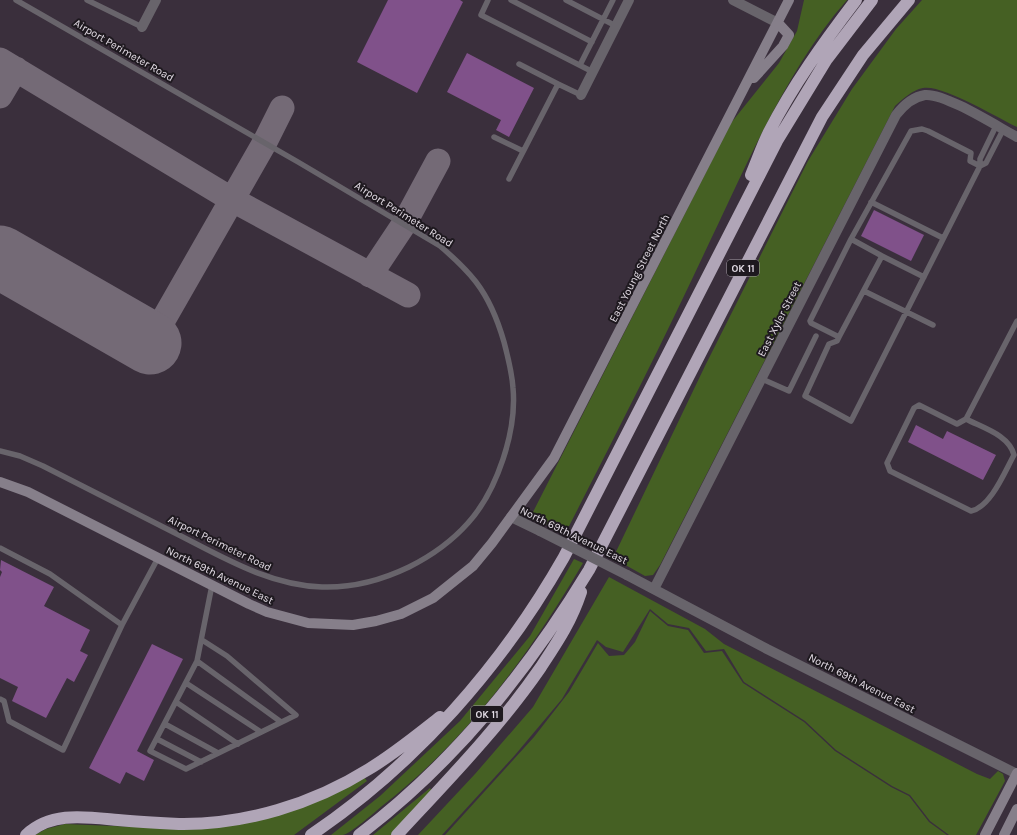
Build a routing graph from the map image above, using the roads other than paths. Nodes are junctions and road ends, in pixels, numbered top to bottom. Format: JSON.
{"nodes":[{"id":1,"x":16,"y":0,"type":"edge"},
{"id":2,"x":87,"y":0,"type":"edge"},
{"id":3,"x":156,"y":0,"type":"edge"},
{"id":4,"x":488,"y":0,"type":"edge"},
{"id":5,"x":511,"y":0,"type":"edge"},
{"id":6,"x":566,"y":0,"type":"edge"},
{"id":7,"x":613,"y":0,"type":"edge"},
{"id":8,"x":630,"y":0,"type":"edge"},
{"id":9,"x":733,"y":0,"type":"edge"},
{"id":10,"x":789,"y":0,"type":"edge"},
{"id":11,"x":856,"y":0,"type":"edge"},
{"id":12,"x":872,"y":0,"type":"edge"},
{"id":13,"x":909,"y":0,"type":"edge"},
{"id":14,"x":603,"y":19,"type":"junction"},
{"id":15,"x":778,"y":23,"type":"junction"},
{"id":16,"x":616,"y":26,"type":"junction"},
{"id":17,"x":142,"y":27,"type":"joint"},
{"id":18,"x":592,"y":42,"type":"junction"},
{"id":19,"x":518,"y":64,"type":"dead end"},
{"id":20,"x":580,"y":65,"type":"junction"},
{"id":21,"x":593,"y":72,"type":"junction"},
{"id":22,"x":558,"y":84,"type":"junction"},
{"id":23,"x":745,"y":87,"type":"junction"},
{"id":24,"x":581,"y":95,"type":"joint"},
{"id":25,"x":1000,"y":128,"type":"junction"},
{"id":26,"x":494,"y":137,"type":"dead end"},
{"id":27,"x":1017,"y":137,"type":"edge"},
{"id":28,"x":523,"y":151,"type":"junction"},
{"id":29,"x":980,"y":166,"type":"junction"},
{"id":30,"x":509,"y":179,"type":"dead end"},
{"id":31,"x":871,"y":202,"type":"junction"},
{"id":32,"x":943,"y":238,"type":"junction"},
{"id":33,"x":851,"y":239,"type":"junction"},
{"id":34,"x":723,"y":246,"type":"junction"},
{"id":35,"x":882,"y":256,"type":"junction"},
{"id":36,"x":924,"y":277,"type":"junction"},
{"id":37,"x":864,"y":291,"type":"junction"},
{"id":38,"x":906,"y":311,"type":"junction"},
{"id":39,"x":1017,"y":321,"type":"edge"},
{"id":40,"x":934,"y":324,"type":"dead end"},
{"id":41,"x":816,"y":336,"type":"dead end"},
{"id":42,"x":839,"y":337,"type":"junction"},
{"id":43,"x":762,"y":379,"type":"junction"},
{"id":44,"x":966,"y":419,"type":"junction"},
{"id":45,"x":0,"y":451,"type":"edge"},
{"id":46,"x":0,"y":482,"type":"edge"},
{"id":47,"x":511,"y":517,"type":"junction"},
{"id":48,"x":0,"y":548,"type":"edge"},
{"id":49,"x":158,"y":558,"type":"junction"},
{"id":50,"x":589,"y":570,"type":"junction"},
{"id":51,"x":212,"y":585,"type":"junction"},
{"id":52,"x":654,"y":589,"type":"junction"},
{"id":53,"x":122,"y":625,"type":"junction"},
{"id":54,"x":202,"y":640,"type":"junction"},
{"id":55,"x":197,"y":661,"type":"junction"},
{"id":56,"x":186,"y":683,"type":"junction"},
{"id":57,"x":465,"y":698,"type":"junction"},
{"id":58,"x":0,"y":699,"type":"edge"},
{"id":59,"x":176,"y":702,"type":"junction"},
{"id":60,"x":282,"y":722,"type":"junction"},
{"id":61,"x":165,"y":724,"type":"junction"},
{"id":62,"x":260,"y":732,"type":"junction"},
{"id":63,"x":157,"y":739,"type":"junction"},
{"id":64,"x":238,"y":744,"type":"junction"},
{"id":65,"x":218,"y":753,"type":"junction"},
{"id":66,"x":201,"y":762,"type":"junction"},
{"id":67,"x":1017,"y":774,"type":"edge"},
{"id":68,"x":1017,"y":809,"type":"edge"},
{"id":69,"x":26,"y":835,"type":"edge"},
{"id":70,"x":311,"y":835,"type":"edge"},
{"id":71,"x":359,"y":835,"type":"edge"},
{"id":72,"x":397,"y":835,"type":"edge"},
{"id":73,"x":985,"y":835,"type":"edge"},
{"id":74,"x":1004,"y":835,"type":"edge"}],
"edges":[{"from":1,"to":45,"type":"lane","name":"Airport Perimeter Road"},
{"from":2,"to":17,"type":"lane"},
{"from":3,"to":17,"type":"street"},
{"from":4,"to":20,"type":"lane"},
{"from":5,"to":18,"type":"lane"},
{"from":6,"to":14,"type":"lane"},
{"from":7,"to":14,"type":"lane"},
{"from":8,"to":16,"type":"street"},
{"from":9,"to":15,"type":"street"},
{"from":10,"to":15,"type":"street","name":"East Young Street North"},
{"from":11,"to":34,"type":"highway"},
{"from":12,"to":34,"type":"highway","number":"OK 11"},
{"from":13,"to":50,"type":"highway","number":"OK 11"},
{"from":14,"to":16,"type":"lane"},
{"from":14,"to":18,"type":"lane"},
{"from":15,"to":23,"type":"street","name":"East Young Street North"},
{"from":15,"to":23,"type":"street"},
{"from":16,"to":21,"type":"street"},
{"from":18,"to":20,"type":"lane"},
{"from":19,"to":22,"type":"lane"},
{"from":20,"to":21,"type":"lane"},
{"from":21,"to":24,"type":"street"},
{"from":22,"to":24,"type":"lane"},
{"from":22,"to":28,"type":"lane"},
{"from":23,"to":47,"type":"street","name":"East Young Street North"},
{"from":25,"to":27,"type":"street","name":"East Xyler Street"},
{"from":25,"to":29,"type":"lane"},
{"from":25,"to":43,"type":"street","name":"East Xyler Street"},
{"from":26,"to":28,"type":"lane"},
{"from":28,"to":30,"type":"lane"},
{"from":29,"to":31,"type":"lane"},
{"from":29,"to":32,"type":"lane"},
{"from":31,"to":32,"type":"lane"},
{"from":31,"to":33,"type":"lane"},
{"from":32,"to":36,"type":"lane"},
{"from":33,"to":35,"type":"lane"},
{"from":33,"to":42,"type":"lane"},
{"from":34,"to":57,"type":"highway","number":"OK 11"},
{"from":35,"to":36,"type":"lane"},
{"from":35,"to":37,"type":"lane"},
{"from":36,"to":38,"type":"lane"},
{"from":37,"to":38,"type":"lane"},
{"from":37,"to":42,"type":"lane"},
{"from":38,"to":40,"type":"lane"},
{"from":38,"to":42,"type":"lane"},
{"from":39,"to":44,"type":"lane"},
{"from":41,"to":43,"type":"lane"},
{"from":43,"to":52,"type":"street","name":"East Xyler Street"},
{"from":44,"to":44,"type":"lane"},
{"from":46,"to":49,"type":"street","name":"North 69th Avenue East"},
{"from":47,"to":51,"type":"street","name":"North 69th Avenue East"},
{"from":47,"to":52,"type":"street","name":"North 69th Avenue East","bridge":true},
{"from":48,"to":53,"type":"lane"},
{"from":49,"to":51,"type":"street","name":"North 69th Avenue East"},
{"from":49,"to":53,"type":"lane"},
{"from":50,"to":71,"type":"highway","number":"OK 11"},
{"from":50,"to":72,"type":"highway"},
{"from":51,"to":54,"type":"lane"},
{"from":52,"to":67,"type":"street","name":"North 69th Avenue East"},
{"from":53,"to":58,"type":"lane"},
{"from":54,"to":55,"type":"lane"},
{"from":54,"to":60,"type":"lane"},
{"from":55,"to":56,"type":"lane"},
{"from":55,"to":60,"type":"lane"},
{"from":56,"to":59,"type":"lane"},
{"from":56,"to":62,"type":"lane"},
{"from":57,"to":69,"type":"highway"},
{"from":57,"to":70,"type":"highway","number":"OK 11"},
{"from":59,"to":61,"type":"lane"},
{"from":59,"to":64,"type":"lane"},
{"from":60,"to":62,"type":"lane"},
{"from":61,"to":63,"type":"lane"},
{"from":61,"to":65,"type":"lane"},
{"from":62,"to":64,"type":"lane"},
{"from":63,"to":66,"type":"lane"},
{"from":63,"to":66,"type":"lane"},
{"from":64,"to":65,"type":"lane"},
{"from":65,"to":66,"type":"lane"},
{"from":67,"to":73,"type":"street"},
{"from":68,"to":74,"type":"street"}]}
